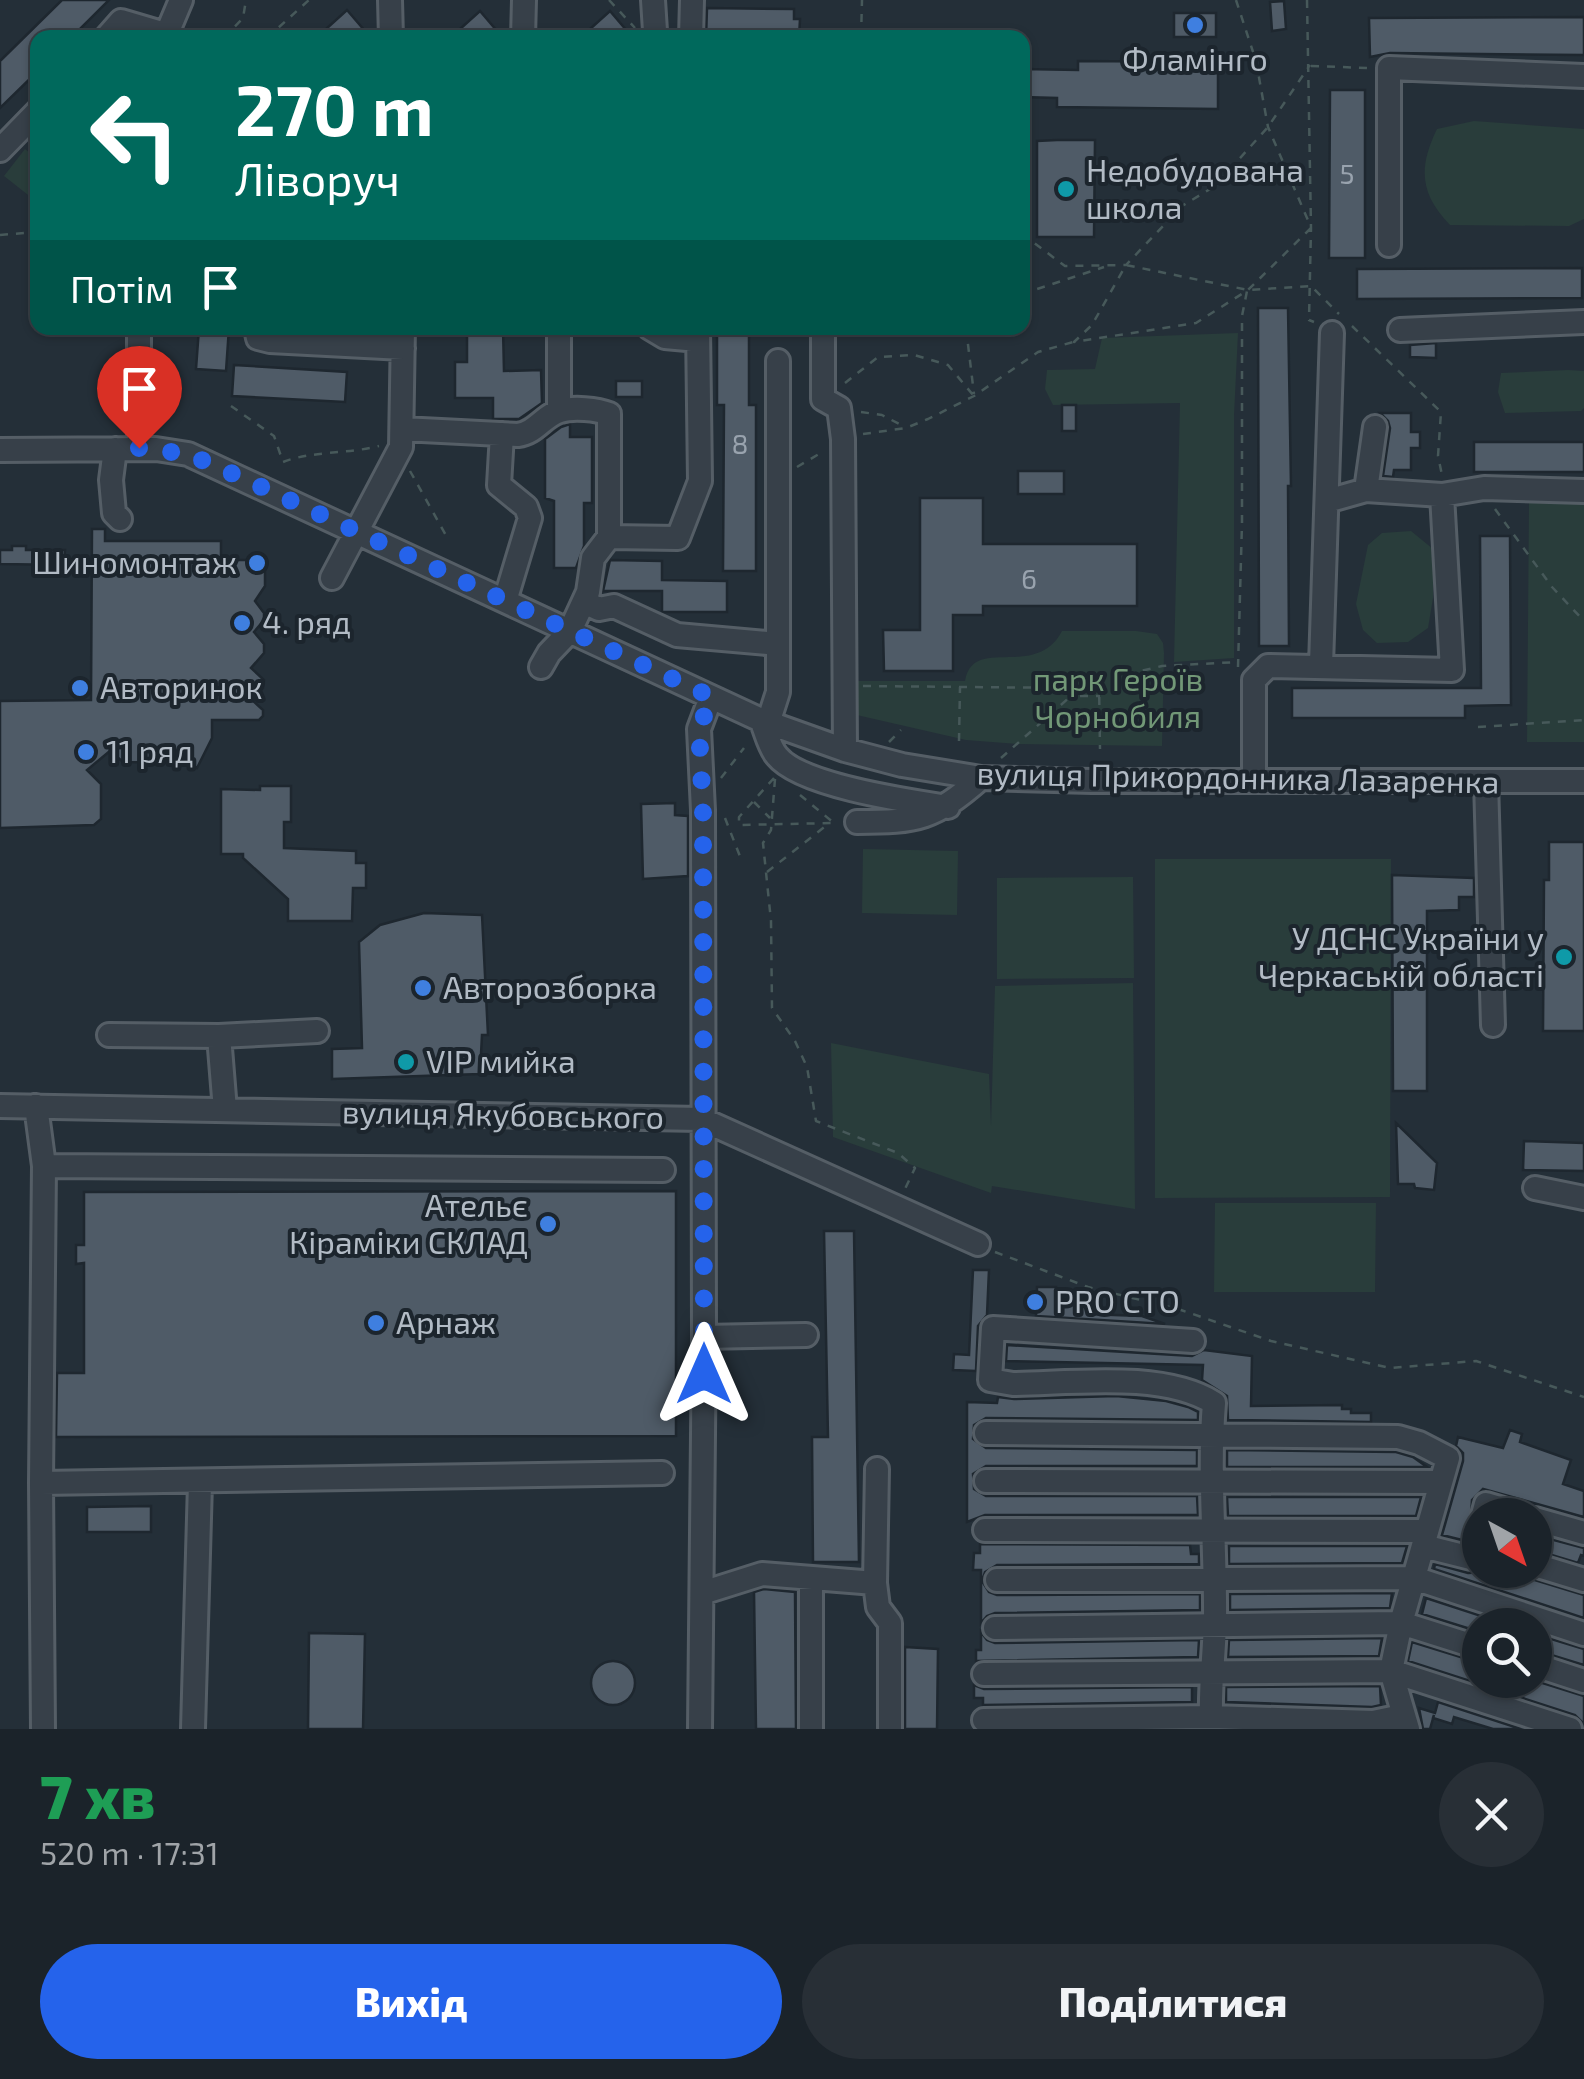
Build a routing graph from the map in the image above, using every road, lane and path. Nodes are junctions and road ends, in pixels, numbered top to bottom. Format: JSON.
{"nodes":[{"id":1,"x":181,"y":0,"type":"edge"},
{"id":2,"x":246,"y":0,"type":"edge"},
{"id":3,"x":309,"y":0,"type":"edge"},
{"id":4,"x":390,"y":0,"type":"edge"},
{"id":5,"x":524,"y":0,"type":"edge"},
{"id":6,"x":609,"y":0,"type":"edge"},
{"id":7,"x":653,"y":0,"type":"edge"},
{"id":8,"x":692,"y":0,"type":"edge"},
{"id":9,"x":862,"y":0,"type":"edge"},
{"id":10,"x":1236,"y":0,"type":"edge"},
{"id":11,"x":1307,"y":0,"type":"edge"},
{"id":12,"x":114,"y":30,"type":"edge"},
{"id":13,"x":148,"y":30,"type":"edge"},
{"id":14,"x":168,"y":30,"type":"edge"},
{"id":15,"x":232,"y":30,"type":"edge"},
{"id":16,"x":275,"y":30,"type":"edge"},
{"id":17,"x":391,"y":30,"type":"edge"},
{"id":18,"x":522,"y":30,"type":"edge"},
{"id":19,"x":635,"y":30,"type":"edge"},
{"id":20,"x":655,"y":30,"type":"edge"},
{"id":21,"x":691,"y":30,"type":"edge"},
{"id":22,"x":860,"y":30,"type":"edge"},
{"id":23,"x":1310,"y":66,"type":"junction"},
{"id":24,"x":1389,"y":68,"type":"junction"},
{"id":25,"x":1584,"y":76,"type":"edge"},
{"id":26,"x":30,"y":118,"type":"edge"},
{"id":27,"x":1268,"y":127,"type":"junction"},
{"id":28,"x":0,"y":150,"type":"edge"},
{"id":29,"x":1311,"y":228,"type":"junction"},
{"id":30,"x":30,"y":231,"type":"edge"},
{"id":31,"x":0,"y":236,"type":"edge"},
{"id":32,"x":1030,"y":240,"type":"edge"},
{"id":33,"x":1389,"y":245,"type":"dead end"},
{"id":34,"x":1110,"y":265,"type":"junction"},
{"id":35,"x":1126,"y":265,"type":"junction"},
{"id":36,"x":1311,"y":286,"type":"junction"},
{"id":37,"x":1248,"y":290,"type":"junction"},
{"id":38,"x":1030,"y":291,"type":"edge"},
{"id":39,"x":1584,"y":322,"type":"edge"},
{"id":40,"x":1400,"y":330,"type":"dead end"},
{"id":41,"x":1332,"y":333,"type":"joint"},
{"id":42,"x":138,"y":335,"type":"edge"},
{"id":43,"x":257,"y":335,"type":"edge"},
{"id":44,"x":559,"y":335,"type":"edge"},
{"id":45,"x":662,"y":335,"type":"edge"},
{"id":46,"x":687,"y":335,"type":"edge"},
{"id":47,"x":698,"y":335,"type":"edge"},
{"id":48,"x":823,"y":335,"type":"edge"},
{"id":49,"x":967,"y":335,"type":"edge"},
{"id":50,"x":403,"y":338,"type":"edge"},
{"id":51,"x":1074,"y":342,"type":"junction"},
{"id":52,"x":778,"y":361,"type":"dead end"},
{"id":53,"x":974,"y":396,"type":"junction"},
{"id":54,"x":831,"y":404,"type":"junction"},
{"id":55,"x":230,"y":406,"type":"dead end"},
{"id":56,"x":559,"y":411,"type":"junction"},
{"id":57,"x":906,"y":428,"type":"junction"},
{"id":58,"x":1375,"y":428,"type":"dead end"},
{"id":59,"x":502,"y":434,"type":"junction"},
{"id":60,"x":843,"y":440,"type":"junction"},
{"id":61,"x":401,"y":441,"type":"junction"},
{"id":62,"x":139,"y":448,"type":"junction"},
{"id":63,"x":115,"y":449,"type":"junction"},
{"id":64,"x":0,"y":450,"type":"edge"},
{"id":65,"x":778,"y":478,"type":"junction"},
{"id":66,"x":1484,"y":488,"type":"junction"},
{"id":67,"x":1366,"y":490,"type":"junction"},
{"id":68,"x":1584,"y":490,"type":"edge"},
{"id":69,"x":1442,"y":495,"type":"junction"},
{"id":70,"x":1327,"y":501,"type":"junction"},
{"id":71,"x":120,"y":518,"type":"dead end"},
{"id":72,"x":356,"y":532,"type":"junction"},
{"id":73,"x":609,"y":538,"type":"junction"},
{"id":74,"x":448,"y":539,"type":"dead end"},
{"id":75,"x":332,"y":578,"type":"dead end"},
{"id":76,"x":505,"y":601,"type":"junction"},
{"id":77,"x":584,"y":602,"type":"junction"},
{"id":78,"x":1584,"y":621,"type":"edge"},
{"id":79,"x":570,"y":632,"type":"junction"},
{"id":80,"x":778,"y":644,"type":"junction"},
{"id":81,"x":1238,"y":662,"type":"junction"},
{"id":82,"x":1321,"y":665,"type":"junction"},
{"id":83,"x":541,"y":667,"type":"dead end"},
{"id":84,"x":1238,"y":672,"type":"dead end"},
{"id":85,"x":1100,"y":681,"type":"junction"},
{"id":86,"x":845,"y":686,"type":"junction"},
{"id":87,"x":960,"y":687,"type":"junction"},
{"id":88,"x":1071,"y":688,"type":"junction"},
{"id":89,"x":1070,"y":696,"type":"junction"},
{"id":90,"x":1100,"y":696,"type":"junction"},
{"id":91,"x":712,"y":697,"type":"junction"},
{"id":92,"x":1584,"y":720,"type":"edge"},
{"id":93,"x":764,"y":721,"type":"junction"},
{"id":94,"x":1478,"y":727,"type":"dead end"},
{"id":95,"x":960,"y":741,"type":"dead end"},
{"id":96,"x":1100,"y":749,"type":"dead end"},
{"id":97,"x":845,"y":750,"type":"junction"},
{"id":98,"x":981,"y":778,"type":"junction"},
{"id":99,"x":1254,"y":781,"type":"junction"},
{"id":100,"x":1486,"y":781,"type":"junction"},
{"id":101,"x":1584,"y":782,"type":"edge"},
{"id":102,"x":790,"y":786,"type":"dead end"},
{"id":103,"x":754,"y":801,"type":"junction"},
{"id":104,"x":948,"y":806,"type":"junction"},
{"id":105,"x":771,"y":821,"type":"junction"},
{"id":106,"x":836,"y":823,"type":"junction"},
{"id":107,"x":765,"y":873,"type":"junction"},
{"id":108,"x":1492,"y":1025,"type":"dead end"},
{"id":109,"x":316,"y":1031,"type":"dead end"},
{"id":110,"x":110,"y":1035,"type":"dead end"},
{"id":111,"x":219,"y":1036,"type":"junction"},
{"id":112,"x":0,"y":1106,"type":"edge"},
{"id":113,"x":36,"y":1106,"type":"junction"},
{"id":114,"x":225,"y":1110,"type":"junction"},
{"id":115,"x":701,"y":1119,"type":"junction"},
{"id":116,"x":44,"y":1166,"type":"junction"},
{"id":117,"x":662,"y":1170,"type":"dead end"},
{"id":118,"x":1535,"y":1188,"type":"dead end"},
{"id":119,"x":1584,"y":1198,"type":"edge"},
{"id":120,"x":896,"y":1207,"type":"junction"},
{"id":121,"x":978,"y":1244,"type":"dead end"},
{"id":122,"x":1014,"y":1258,"type":"dead end"},
{"id":123,"x":806,"y":1336,"type":"dead end"},
{"id":124,"x":704,"y":1337,"type":"junction"},
{"id":125,"x":1192,"y":1341,"type":"dead end"},
{"id":126,"x":1584,"y":1397,"type":"edge"},
{"id":127,"x":986,"y":1433,"type":"dead end"},
{"id":128,"x":1212,"y":1434,"type":"junction"},
{"id":129,"x":877,"y":1469,"type":"dead end"},
{"id":130,"x":662,"y":1473,"type":"dead end"},
{"id":131,"x":986,"y":1481,"type":"dead end"},
{"id":132,"x":1210,"y":1482,"type":"junction"},
{"id":133,"x":1441,"y":1482,"type":"junction"},
{"id":134,"x":200,"y":1483,"type":"junction"},
{"id":135,"x":41,"y":1484,"type":"junction"},
{"id":136,"x":1552,"y":1523,"type":"edge"},
{"id":137,"x":985,"y":1530,"type":"dead end"},
{"id":138,"x":1212,"y":1531,"type":"junction"},
{"id":139,"x":1584,"y":1533,"type":"edge"},
{"id":140,"x":1425,"y":1538,"type":"junction"},
{"id":141,"x":1462,"y":1554,"type":"edge"},
{"id":142,"x":1552,"y":1570,"type":"edge"},
{"id":143,"x":1414,"y":1578,"type":"junction"},
{"id":144,"x":1214,"y":1579,"type":"junction"},
{"id":145,"x":811,"y":1580,"type":"junction"},
{"id":146,"x":997,"y":1580,"type":"dead end"},
{"id":147,"x":1584,"y":1580,"type":"edge"},
{"id":148,"x":875,"y":1584,"type":"junction"},
{"id":149,"x":702,"y":1593,"type":"junction"},
{"id":150,"x":1401,"y":1623,"type":"junction"},
{"id":151,"x":1215,"y":1626,"type":"junction"},
{"id":152,"x":995,"y":1628,"type":"dead end"},
{"id":153,"x":1584,"y":1634,"type":"edge"},
{"id":154,"x":1462,"y":1642,"type":"edge"},
{"id":155,"x":1552,"y":1670,"type":"edge"},
{"id":156,"x":1210,"y":1672,"type":"junction"},
{"id":157,"x":1391,"y":1672,"type":"junction"},
{"id":158,"x":984,"y":1674,"type":"dead end"},
{"id":159,"x":1584,"y":1680,"type":"edge"},
{"id":160,"x":1211,"y":1717,"type":"junction"},
{"id":161,"x":984,"y":1720,"type":"dead end"},
{"id":162,"x":1405,"y":1722,"type":"edge"},
{"id":163,"x":43,"y":1729,"type":"edge"},
{"id":164,"x":193,"y":1729,"type":"edge"},
{"id":165,"x":700,"y":1729,"type":"edge"},
{"id":166,"x":811,"y":1729,"type":"edge"},
{"id":167,"x":890,"y":1729,"type":"edge"},
{"id":168,"x":1570,"y":1729,"type":"edge"}],
"edges":[{"from":1,"to":14,"type":"street"},
{"from":2,"to":15,"type":"path"},
{"from":3,"to":16,"type":"path"},
{"from":4,"to":17,"type":"street"},
{"from":5,"to":18,"type":"street"},
{"from":6,"to":19,"type":"path"},
{"from":7,"to":20,"type":"street"},
{"from":8,"to":21,"type":"street"},
{"from":9,"to":22,"type":"path"},
{"from":10,"to":27,"type":"path"},
{"from":11,"to":23,"type":"path"},
{"from":12,"to":13,"type":"street"},
{"from":23,"to":24,"type":"path"},
{"from":23,"to":27,"type":"path"},
{"from":23,"to":29,"type":"path"},
{"from":24,"to":25,"type":"street"},
{"from":24,"to":33,"type":"street"},
{"from":26,"to":28,"type":"street"},
{"from":27,"to":29,"type":"path"},
{"from":27,"to":35,"type":"path"},
{"from":29,"to":36,"type":"path"},
{"from":29,"to":37,"type":"path"},
{"from":30,"to":31,"type":"path"},
{"from":32,"to":34,"type":"path"},
{"from":34,"to":35,"type":"path"},
{"from":34,"to":38,"type":"path"},
{"from":35,"to":37,"type":"path"},
{"from":35,"to":51,"type":"path"},
{"from":36,"to":37,"type":"path"},
{"from":36,"to":41,"type":"path"},
{"from":36,"to":69,"type":"path"},
{"from":37,"to":51,"type":"path"},
{"from":37,"to":81,"type":"path"},
{"from":39,"to":40,"type":"street"},
{"from":41,"to":70,"type":"street"},
{"from":42,"to":62,"type":"street"},
{"from":43,"to":50,"type":"street"},
{"from":44,"to":56,"type":"street"},
{"from":45,"to":46,"type":"street"},
{"from":47,"to":73,"type":"street"},
{"from":48,"to":54,"type":"street"},
{"from":49,"to":53,"type":"path"},
{"from":50,"to":61,"type":"street"},
{"from":51,"to":53,"type":"path"},
{"from":52,"to":65,"type":"street"},
{"from":53,"to":54,"type":"path"},
{"from":53,"to":57,"type":"path"},
{"from":54,"to":57,"type":"path"},
{"from":54,"to":60,"type":"street"},
{"from":55,"to":61,"type":"path"},
{"from":56,"to":59,"type":"street"},
{"from":56,"to":73,"type":"street"},
{"from":57,"to":60,"type":"path"},
{"from":58,"to":67,"type":"street"},
{"from":59,"to":61,"type":"street"},
{"from":59,"to":76,"type":"street"},
{"from":60,"to":65,"type":"path"},
{"from":60,"to":86,"type":"street"},
{"from":61,"to":72,"type":"street"},
{"from":61,"to":74,"type":"path"},
{"from":62,"to":63,"type":"street","name":"вулиця Прикордонника Лазаренка"},
{"from":62,"to":72,"type":"street","name":"вулиця Прикордонника Лазаренка"},
{"from":63,"to":64,"type":"street","name":"вулиця Прикордонника Лазаренка"},
{"from":63,"to":71,"type":"street"},
{"from":65,"to":80,"type":"street"},
{"from":66,"to":68,"type":"street"},
{"from":66,"to":69,"type":"street"},
{"from":66,"to":78,"type":"path"},
{"from":67,"to":69,"type":"street"},
{"from":67,"to":70,"type":"street"},
{"from":69,"to":82,"type":"street"},
{"from":70,"to":82,"type":"street"},
{"from":72,"to":75,"type":"street"},
{"from":72,"to":76,"type":"street","name":"вулиця Прикордонника Лазаренка"},
{"from":73,"to":77,"type":"street"},
{"from":76,"to":79,"type":"street","name":"вулиця Прикордонника Лазаренка"},
{"from":77,"to":79,"type":"street"},
{"from":77,"to":80,"type":"street"},
{"from":79,"to":83,"type":"street"},
{"from":79,"to":91,"type":"street","name":"вулиця Прикордонника Лазаренка"},
{"from":80,"to":93,"type":"street"},
{"from":81,"to":84,"type":"path"},
{"from":81,"to":85,"type":"path"},
{"from":82,"to":99,"type":"street"},
{"from":85,"to":88,"type":"path"},
{"from":85,"to":90,"type":"path"},
{"from":86,"to":87,"type":"path"},
{"from":86,"to":97,"type":"street"},
{"from":87,"to":88,"type":"path"},
{"from":87,"to":95,"type":"path"},
{"from":88,"to":89,"type":"path"},
{"from":89,"to":90,"type":"path"},
{"from":89,"to":98,"type":"path"},
{"from":90,"to":96,"type":"path"},
{"from":91,"to":93,"type":"street","name":"вулиця Прикордонника Лазаренка"},
{"from":91,"to":115,"type":"street"},
{"from":92,"to":94,"type":"path"},
{"from":93,"to":97,"type":"street","name":"вулиця Прикордонника Лазаренка"},
{"from":93,"to":104,"type":"street"},
{"from":97,"to":98,"type":"street","name":"вулиця Прикордонника Лазаренка"},
{"from":98,"to":99,"type":"street","name":"вулиця Прикордонника Лазаренка"},
{"from":98,"to":104,"type":"street"},
{"from":99,"to":100,"type":"street","name":"вулиця Прикордонника Лазаренка"},
{"from":100,"to":101,"type":"street","name":"вулиця Прикордонника Лазаренка"},
{"from":100,"to":108,"type":"street"},
{"from":102,"to":106,"type":"path"},
{"from":103,"to":105,"type":"path"},
{"from":103,"to":105,"type":"path"},
{"from":103,"to":105,"type":"path"},
{"from":104,"to":106,"type":"street"},
{"from":105,"to":106,"type":"path"},
{"from":105,"to":107,"type":"path"},
{"from":106,"to":107,"type":"path"},
{"from":107,"to":120,"type":"path"},
{"from":109,"to":111,"type":"street"},
{"from":110,"to":111,"type":"street"},
{"from":111,"to":114,"type":"street"},
{"from":112,"to":113,"type":"street","name":"вулиця Якубовського"},
{"from":113,"to":114,"type":"street","name":"вулиця Якубовського"},
{"from":113,"to":116,"type":"street"},
{"from":114,"to":115,"type":"street","name":"вулиця Якубовського"},
{"from":115,"to":120,"type":"street","name":"вулиця Якубовського"},
{"from":115,"to":124,"type":"street"},
{"from":116,"to":117,"type":"street"},
{"from":116,"to":135,"type":"street"},
{"from":118,"to":119,"type":"street"},
{"from":120,"to":121,"type":"street","name":"вулиця Якубовського"},
{"from":122,"to":126,"type":"path"},
{"from":123,"to":124,"type":"street"},
{"from":124,"to":149,"type":"street"},
{"from":125,"to":128,"type":"street"},
{"from":127,"to":128,"type":"street"},
{"from":128,"to":132,"type":"street"},
{"from":128,"to":133,"type":"street"},
{"from":129,"to":148,"type":"street"},
{"from":130,"to":134,"type":"street"},
{"from":131,"to":132,"type":"street"},
{"from":132,"to":133,"type":"street"},
{"from":132,"to":138,"type":"street"},
{"from":133,"to":140,"type":"street"},
{"from":134,"to":135,"type":"street"},
{"from":134,"to":164,"type":"street"},
{"from":135,"to":163,"type":"street"},
{"from":136,"to":139,"type":"street"},
{"from":137,"to":138,"type":"street"},
{"from":138,"to":140,"type":"street"},
{"from":138,"to":144,"type":"street"},
{"from":140,"to":141,"type":"street"},
{"from":140,"to":143,"type":"street"},
{"from":142,"to":147,"type":"street"},
{"from":143,"to":144,"type":"street"},
{"from":143,"to":150,"type":"street"},
{"from":143,"to":153,"type":"street"},
{"from":144,"to":146,"type":"street"},
{"from":144,"to":151,"type":"street"},
{"from":145,"to":148,"type":"street"},
{"from":145,"to":149,"type":"street"},
{"from":145,"to":166,"type":"street"},
{"from":148,"to":167,"type":"street"},
{"from":149,"to":165,"type":"street"},
{"from":150,"to":151,"type":"street"},
{"from":150,"to":154,"type":"street"},
{"from":150,"to":157,"type":"street"},
{"from":151,"to":152,"type":"street"},
{"from":151,"to":156,"type":"street"},
{"from":155,"to":159,"type":"street"},
{"from":156,"to":157,"type":"street"},
{"from":156,"to":158,"type":"street"},
{"from":156,"to":160,"type":"street"},
{"from":157,"to":162,"type":"street"},
{"from":157,"to":168,"type":"street"},
{"from":160,"to":161,"type":"street"},
{"from":160,"to":162,"type":"street"}]}
